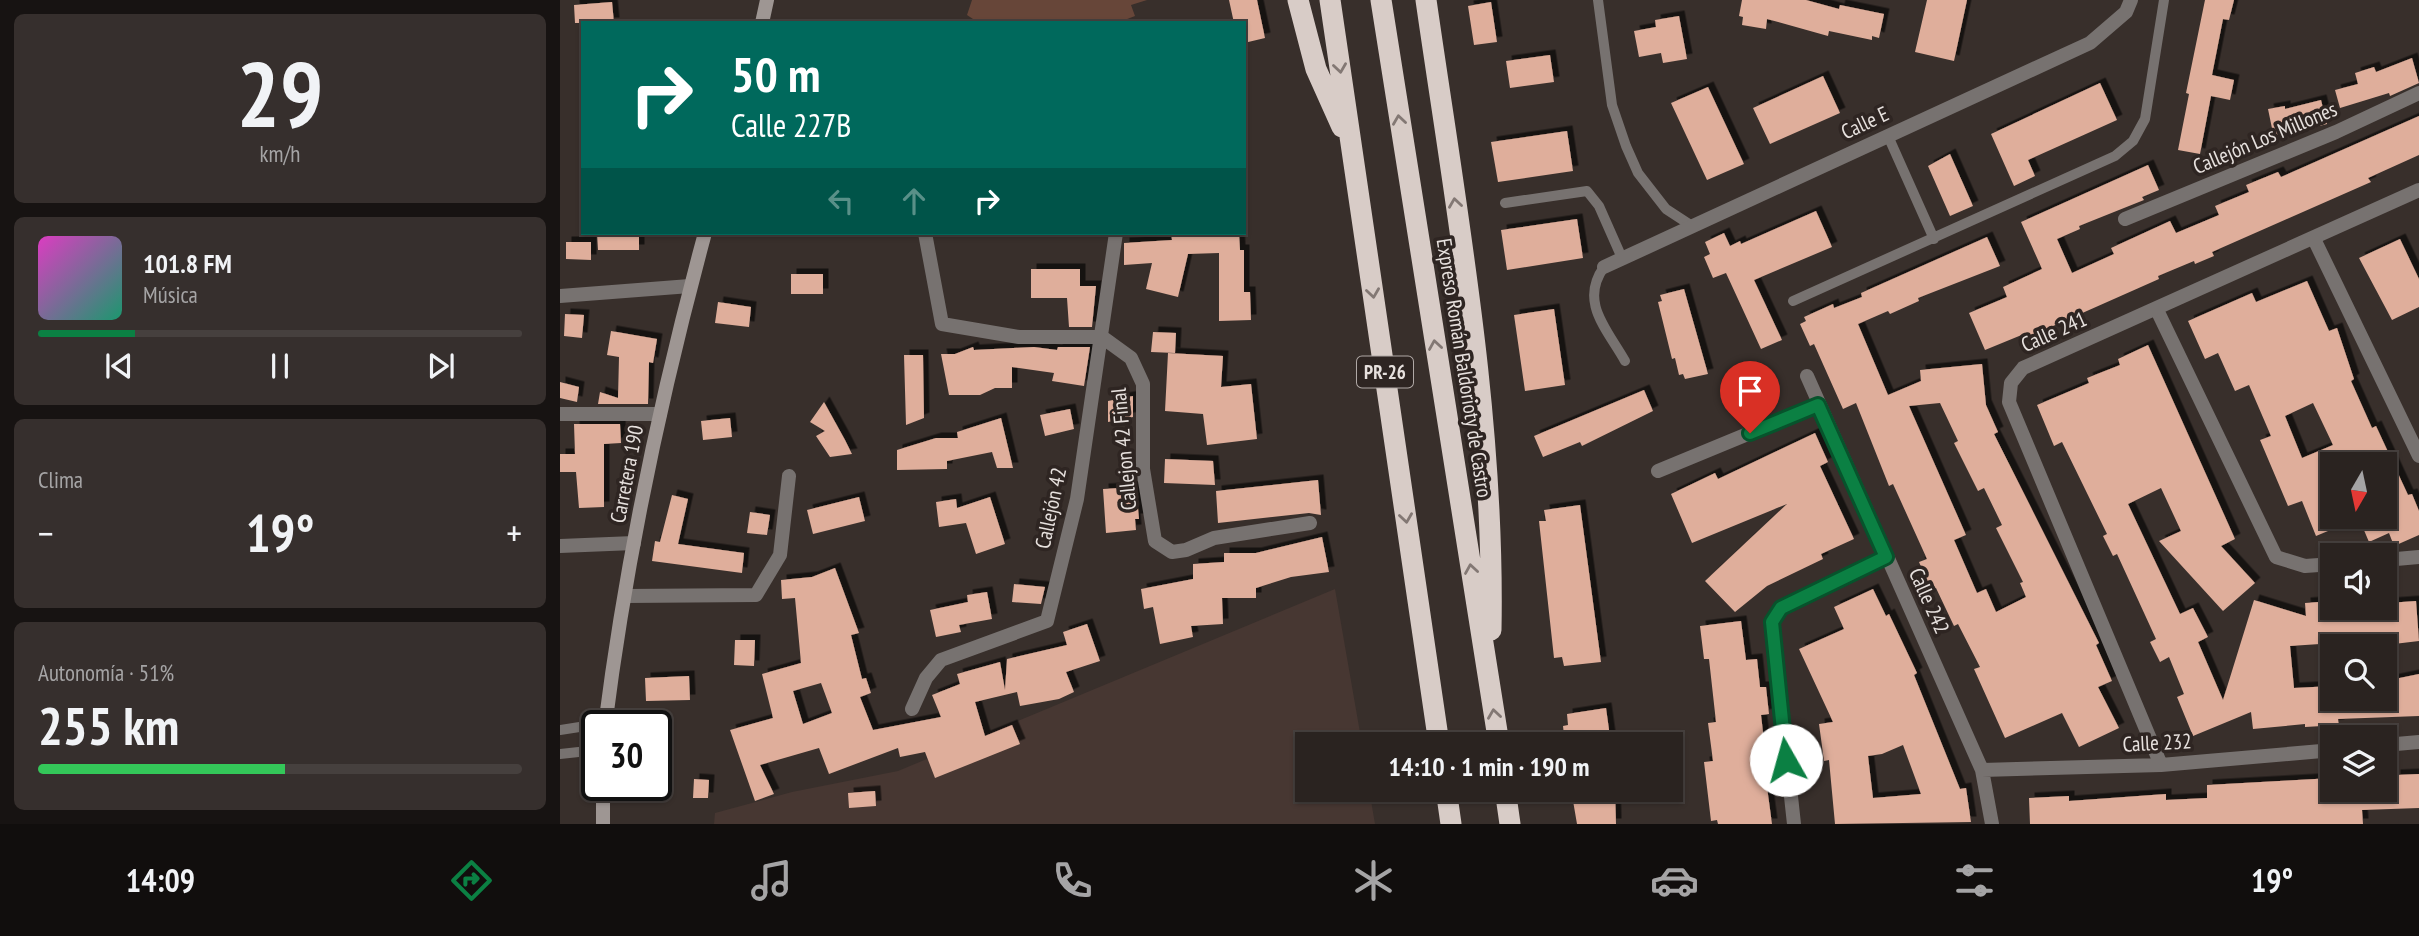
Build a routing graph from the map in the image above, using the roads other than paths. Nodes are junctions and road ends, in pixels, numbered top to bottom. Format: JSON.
{"nodes":[{"id":1,"x":767,"y":0,"type":"edge"},
{"id":2,"x":1298,"y":0,"type":"edge"},
{"id":3,"x":1330,"y":0,"type":"edge"},
{"id":4,"x":1381,"y":0,"type":"edge"},
{"id":5,"x":1426,"y":0,"type":"edge"},
{"id":6,"x":1598,"y":0,"type":"edge"},
{"id":7,"x":2131,"y":0,"type":"edge"},
{"id":8,"x":2164,"y":0,"type":"edge"},
{"id":9,"x":762,"y":21,"type":"edge"},
{"id":10,"x":2419,"y":93,"type":"edge"},
{"id":11,"x":1888,"y":136,"type":"junction"},
{"id":12,"x":1352,"y":150,"type":"junction"},
{"id":13,"x":2419,"y":190,"type":"edge"},
{"id":14,"x":1505,"y":203,"type":"dead end"},
{"id":15,"x":2125,"y":219,"type":"dead end"},
{"id":16,"x":1692,"y":226,"type":"junction"},
{"id":17,"x":704,"y":235,"type":"edge"},
{"id":18,"x":925,"y":235,"type":"edge"},
{"id":19,"x":1116,"y":235,"type":"edge"},
{"id":20,"x":1934,"y":239,"type":"junction"},
{"id":21,"x":2314,"y":239,"type":"junction"},
{"id":22,"x":1622,"y":258,"type":"junction"},
{"id":23,"x":1604,"y":267,"type":"joint"},
{"id":24,"x":690,"y":286,"type":"junction"},
{"id":25,"x":560,"y":296,"type":"edge"},
{"id":26,"x":1793,"y":301,"type":"dead end"},
{"id":27,"x":2157,"y":310,"type":"junction"},
{"id":28,"x":1102,"y":337,"type":"junction"},
{"id":29,"x":1625,"y":361,"type":"dead end"},
{"id":30,"x":1807,"y":376,"type":"dead end"},
{"id":31,"x":1818,"y":405,"type":"junction"},
{"id":32,"x":560,"y":414,"type":"edge"},
{"id":33,"x":660,"y":414,"type":"junction"},
{"id":34,"x":2419,"y":456,"type":"edge"},
{"id":35,"x":1658,"y":471,"type":"dead end"},
{"id":36,"x":789,"y":476,"type":"dead end"},
{"id":37,"x":1310,"y":523,"type":"dead end"},
{"id":38,"x":634,"y":543,"type":"junction"},
{"id":39,"x":560,"y":547,"type":"edge"},
{"id":40,"x":1886,"y":557,"type":"junction"},
{"id":41,"x":2419,"y":557,"type":"edge"},
{"id":42,"x":2397,"y":559,"type":"edge"},
{"id":43,"x":2320,"y":565,"type":"edge"},
{"id":44,"x":626,"y":596,"type":"junction"},
{"id":45,"x":1490,"y":685,"type":"junction"},
{"id":46,"x":912,"y":709,"type":"dead end"},
{"id":47,"x":607,"y":710,"type":"edge"},
{"id":48,"x":581,"y":727,"type":"edge"},
{"id":49,"x":560,"y":730,"type":"edge"},
{"id":50,"x":1437,"y":732,"type":"edge"},
{"id":51,"x":1497,"y":732,"type":"edge"},
{"id":52,"x":2419,"y":742,"type":"edge"},
{"id":53,"x":2397,"y":744,"type":"edge"},
{"id":54,"x":2320,"y":751,"type":"edge"},
{"id":55,"x":581,"y":752,"type":"edge"},
{"id":56,"x":560,"y":754,"type":"edge"},
{"id":57,"x":2161,"y":765,"type":"junction"},
{"id":58,"x":1982,"y":770,"type":"junction"},
{"id":59,"x":603,"y":801,"type":"edge"},
{"id":60,"x":1448,"y":802,"type":"edge"},
{"id":61,"x":1507,"y":802,"type":"edge"},
{"id":62,"x":603,"y":824,"type":"edge"},
{"id":63,"x":1451,"y":824,"type":"edge"},
{"id":64,"x":1510,"y":824,"type":"edge"},
{"id":65,"x":1794,"y":824,"type":"edge"},
{"id":66,"x":1992,"y":824,"type":"edge"}],
"edges":[{"from":1,"to":9,"type":"street"},
{"from":2,"to":12,"type":"highway"},
{"from":3,"to":12,"type":"highway","number":"PR-26","one_way":true},
{"from":45,"to":4,"type":"highway","name":"Expreso Román Baldorioty de Castro","number":"PR-26","one_way":true},
{"from":45,"to":5,"type":"highway","one_way":true},
{"from":6,"to":16,"type":"lane"},
{"from":7,"to":11,"type":"street","name":"Calle E"},
{"from":8,"to":20,"type":"lane"},
{"from":10,"to":15,"type":"street","name":"Callejón Los Millones"},
{"from":11,"to":16,"type":"street","name":"Calle E"},
{"from":11,"to":20,"type":"lane"},
{"from":12,"to":50,"type":"highway","number":"PR-26","one_way":true},
{"from":13,"to":21,"type":"street","name":"Calle 241"},
{"from":14,"to":22,"type":"lane"},
{"from":16,"to":22,"type":"street","name":"Calle E"},
{"from":17,"to":24,"type":"street","name":"Carretera 190"},
{"from":18,"to":28,"type":"street"},
{"from":19,"to":28,"type":"street","name":"Callejón 42"},
{"from":20,"to":26,"type":"lane"},
{"from":21,"to":27,"type":"street","name":"Calle 241"},
{"from":21,"to":34,"type":"street"},
{"from":22,"to":23,"type":"street","name":"Calle E"},
{"from":23,"to":29,"type":"lane"},
{"from":24,"to":25,"type":"street"},
{"from":24,"to":33,"type":"street","name":"Carretera 190"},
{"from":27,"to":43,"type":"street"},
{"from":27,"to":57,"type":"street","name":"Calle 241"},
{"from":28,"to":37,"type":"street","name":"Callejon 42 Final"},
{"from":28,"to":46,"type":"street","name":"Callejón 42"},
{"from":30,"to":31,"type":"street","name":"Calle 242"},
{"from":31,"to":35,"type":"street"},
{"from":31,"to":40,"type":"street","name":"Calle 242"},
{"from":32,"to":33,"type":"street"},
{"from":33,"to":38,"type":"street","name":"Carretera 190"},
{"from":36,"to":44,"type":"street"},
{"from":38,"to":39,"type":"street"},
{"from":38,"to":44,"type":"street","name":"Carretera 190"},
{"from":40,"to":58,"type":"street","name":"Calle 242"},
{"from":40,"to":65,"type":"street"},
{"from":41,"to":42,"type":"street"},
{"from":44,"to":47,"type":"street","name":"Carretera 190"},
{"from":51,"to":45,"type":"highway","name":"Expreso Román Baldorioty de Castro","number":"PR-26","one_way":true},
{"from":48,"to":49,"type":"lane"},
{"from":52,"to":53,"type":"street"},
{"from":54,"to":57,"type":"street","name":"Calle 232"},
{"from":55,"to":56,"type":"lane"},
{"from":57,"to":58,"type":"street","name":"Calle 232"},
{"from":58,"to":66,"type":"street","name":"Calle 242"},
{"from":59,"to":62,"type":"street"},
{"from":60,"to":63,"type":"highway"},
{"from":61,"to":64,"type":"highway"}]}
